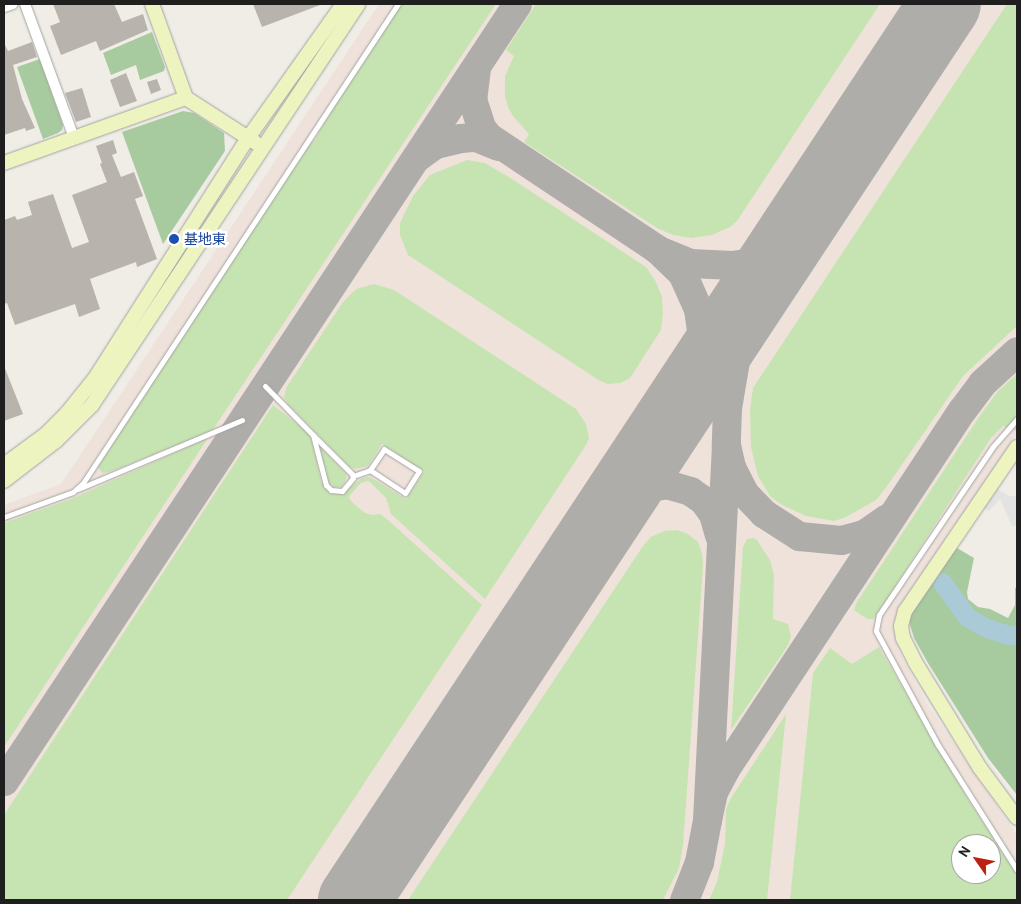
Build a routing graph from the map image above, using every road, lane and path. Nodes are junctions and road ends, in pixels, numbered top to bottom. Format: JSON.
{"nodes":[{"id":1,"x":13,"y":4,"type":"edge"},
{"id":2,"x":25,"y":4,"type":"edge"},
{"id":3,"x":152,"y":4,"type":"edge"},
{"id":4,"x":343,"y":4,"type":"edge"},
{"id":5,"x":358,"y":4,"type":"edge"},
{"id":6,"x":398,"y":4,"type":"edge"},
{"id":7,"x":4,"y":7,"type":"edge"},
{"id":8,"x":186,"y":98,"type":"junction"},
{"id":9,"x":74,"y":138,"type":"junction"},
{"id":10,"x":248,"y":138,"type":"junction"},
{"id":11,"x":263,"y":148,"type":"junction"},
{"id":12,"x":4,"y":163,"type":"edge"},
{"id":13,"x":265,"y":386,"type":"dead end"},
{"id":14,"x":1017,"y":419,"type":"edge"},
{"id":15,"x":242,"y":420,"type":"dead end"},
{"id":16,"x":313,"y":435,"type":"junction"},
{"id":17,"x":1017,"y":447,"type":"edge"},
{"id":18,"x":4,"y":465,"type":"edge"},
{"id":19,"x":370,"y":470,"type":"junction"},
{"id":20,"x":353,"y":476,"type":"junction"},
{"id":21,"x":4,"y":481,"type":"edge"},
{"id":22,"x":73,"y":492,"type":"junction"},
{"id":23,"x":4,"y":517,"type":"edge"},
{"id":24,"x":1017,"y":818,"type":"edge"},
{"id":25,"x":1017,"y":870,"type":"edge"}],
"edges":[{"from":1,"to":7,"type":"street"},
{"from":2,"to":9,"type":"street"},
{"from":3,"to":8,"type":"street"},
{"from":4,"to":10,"type":"street"},
{"from":5,"to":11,"type":"street"},
{"from":6,"to":22,"type":"lane"},
{"from":8,"to":9,"type":"street"},
{"from":8,"to":10,"type":"street"},
{"from":9,"to":12,"type":"street"},
{"from":10,"to":11,"type":"street"},
{"from":10,"to":18,"type":"street"},
{"from":11,"to":21,"type":"street"},
{"from":13,"to":16,"type":"lane"},
{"from":14,"to":25,"type":"lane"},
{"from":15,"to":22,"type":"lane"},
{"from":16,"to":20,"type":"lane"},
{"from":16,"to":20,"type":"lane"},
{"from":17,"to":24,"type":"street"},
{"from":19,"to":19,"type":"lane"},
{"from":19,"to":20,"type":"lane"},
{"from":22,"to":23,"type":"lane"}]}
